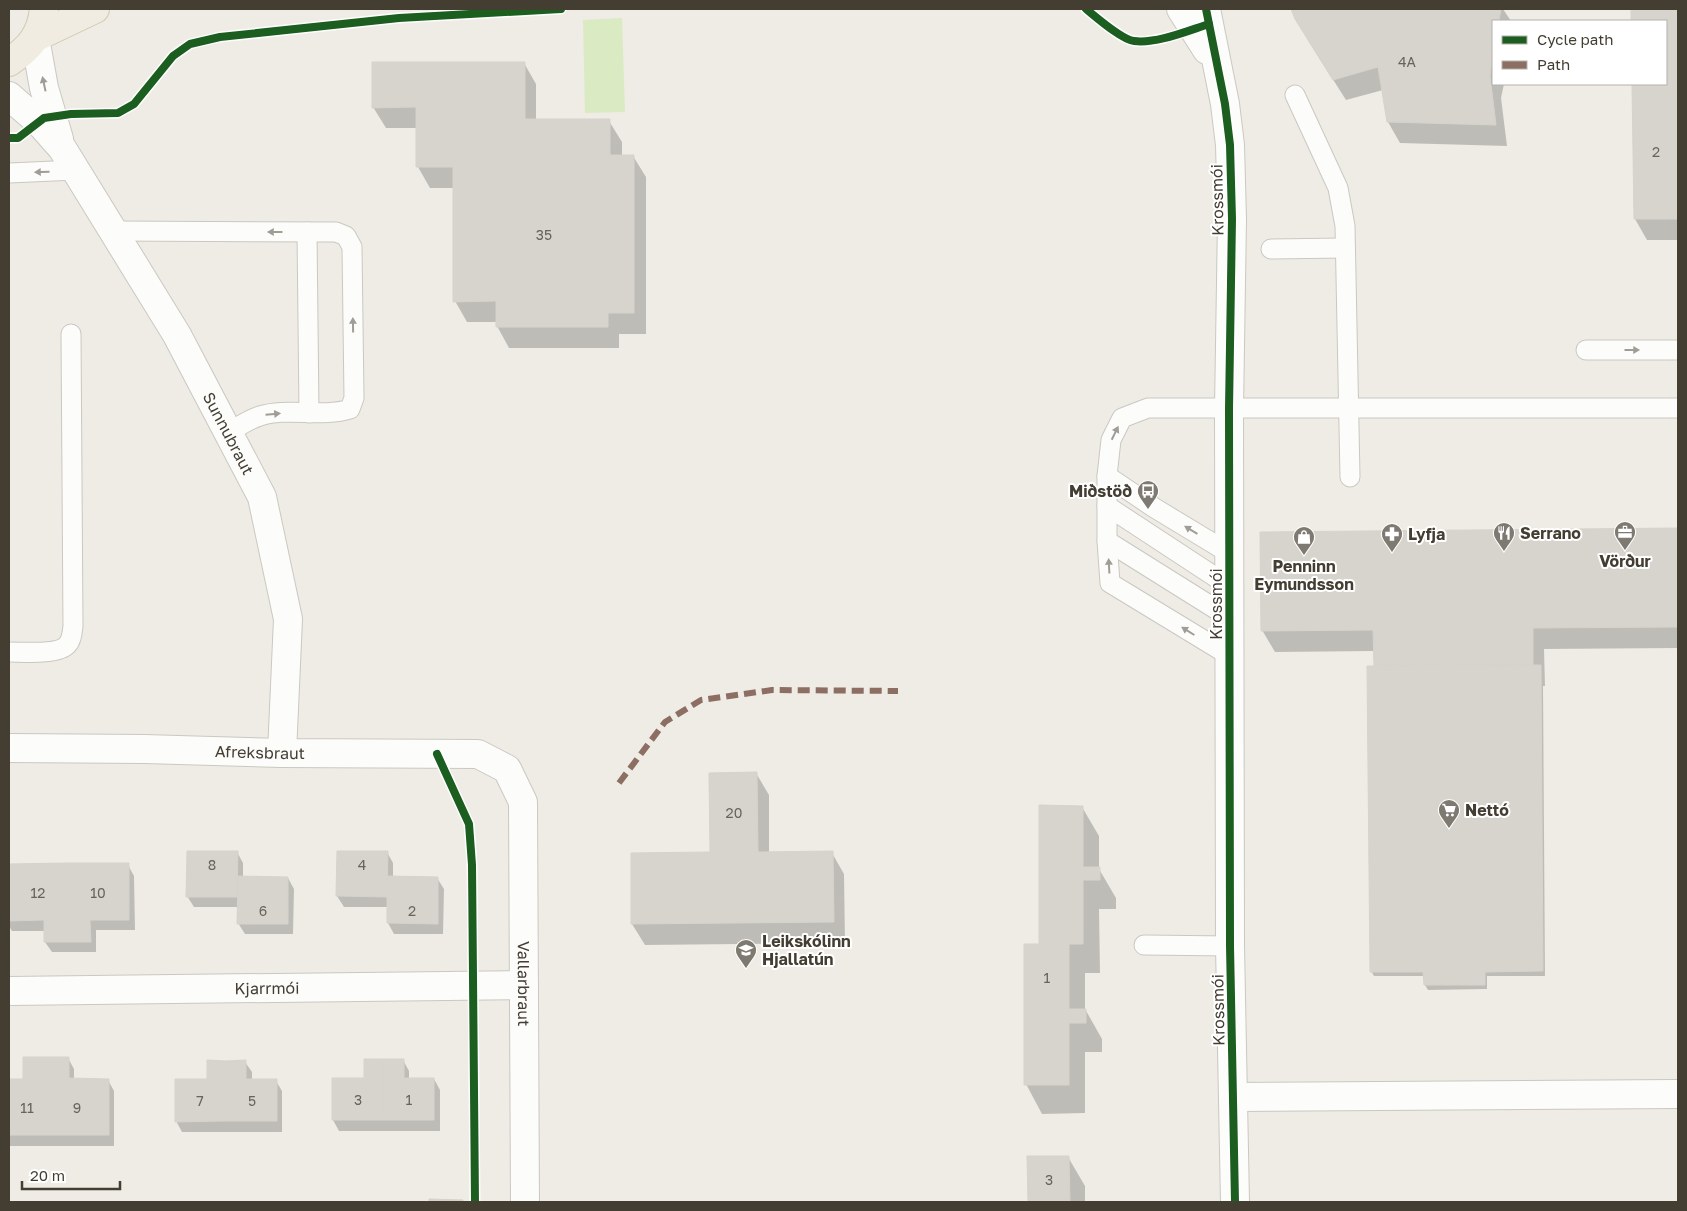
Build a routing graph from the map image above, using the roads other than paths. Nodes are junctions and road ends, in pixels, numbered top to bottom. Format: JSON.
{"nodes":[{"id":1,"x":44,"y":9,"type":"edge"},
{"id":2,"x":96,"y":9,"type":"edge"},
{"id":3,"x":1181,"y":9,"type":"edge"},
{"id":4,"x":1206,"y":9,"type":"edge"},
{"id":5,"x":36,"y":38,"type":"junction"},
{"id":6,"x":9,"y":62,"type":"edge"},
{"id":7,"x":1216,"y":67,"type":"junction"},
{"id":8,"x":1295,"y":95,"type":"dead end"},
{"id":9,"x":9,"y":96,"type":"edge"},
{"id":10,"x":69,"y":159,"type":"junction"},
{"id":11,"x":9,"y":173,"type":"edge"},
{"id":12,"x":113,"y":231,"type":"junction"},
{"id":13,"x":307,"y":232,"type":"junction"},
{"id":14,"x":1346,"y":248,"type":"junction"},
{"id":15,"x":1271,"y":250,"type":"dead end"},
{"id":16,"x":71,"y":334,"type":"dead end"},
{"id":17,"x":1586,"y":350,"type":"dead end"},
{"id":18,"x":1678,"y":350,"type":"edge"},
{"id":19,"x":1678,"y":408,"type":"edge"},
{"id":20,"x":1229,"y":409,"type":"junction"},
{"id":21,"x":1349,"y":409,"type":"junction"},
{"id":22,"x":309,"y":413,"type":"junction"},
{"id":23,"x":228,"y":433,"type":"junction"},
{"id":24,"x":1107,"y":476,"type":"junction"},
{"id":25,"x":1350,"y":477,"type":"dead end"},
{"id":26,"x":1107,"y":506,"type":"junction"},
{"id":27,"x":1107,"y":541,"type":"junction"},
{"id":28,"x":1229,"y":554,"type":"junction"},
{"id":29,"x":1229,"y":586,"type":"junction"},
{"id":30,"x":1230,"y":618,"type":"junction"},
{"id":31,"x":9,"y":652,"type":"edge"},
{"id":32,"x":1230,"y":656,"type":"junction"},
{"id":33,"x":9,"y":748,"type":"edge"},
{"id":34,"x":282,"y":753,"type":"junction"},
{"id":35,"x":507,"y":769,"type":"joint"},
{"id":36,"x":1144,"y":945,"type":"dead end"},
{"id":37,"x":1230,"y":946,"type":"junction"},
{"id":38,"x":524,"y":985,"type":"junction"},
{"id":39,"x":9,"y":991,"type":"edge"},
{"id":40,"x":1678,"y":1094,"type":"edge"},
{"id":41,"x":1233,"y":1097,"type":"junction"},
{"id":42,"x":525,"y":1202,"type":"edge"},
{"id":43,"x":1235,"y":1202,"type":"edge"}],
"edges":[{"from":1,"to":5,"type":"main road"},
{"from":2,"to":5,"type":"main road"},
{"from":3,"to":7,"type":"street","name":"Krossmói"},
{"from":4,"to":7,"type":"street","name":"Krossmói"},
{"from":5,"to":6,"type":"main road"},
{"from":10,"to":5,"type":"street","name":"Sunnubraut","one_way":true},
{"from":7,"to":20,"type":"street","name":"Krossmói"},
{"from":8,"to":14,"type":"lane"},
{"from":9,"to":10,"type":"street","name":"Sunnubraut"},
{"from":10,"to":11,"type":"lane","one_way":true},
{"from":10,"to":12,"type":"street","name":"Sunnubraut"},
{"from":13,"to":12,"type":"lane","one_way":true},
{"from":12,"to":23,"type":"street","name":"Sunnubraut"},
{"from":13,"to":22,"type":"lane"},
{"from":22,"to":13,"type":"lane","one_way":true},
{"from":14,"to":15,"type":"lane"},
{"from":14,"to":21,"type":"lane"},
{"from":16,"to":31,"type":"lane"},
{"from":17,"to":18,"type":"lane","one_way":true},
{"from":19,"to":21,"type":"lane"},
{"from":20,"to":21,"type":"lane"},
{"from":24,"to":20,"type":"lane","one_way":true},
{"from":20,"to":28,"type":"street","name":"Krossmói"},
{"from":21,"to":25,"type":"lane"},
{"from":23,"to":22,"type":"lane","one_way":true},
{"from":23,"to":34,"type":"street","name":"Sunnubraut"},
{"from":24,"to":26,"type":"lane"},
{"from":28,"to":24,"type":"lane","one_way":true},
{"from":26,"to":27,"type":"lane"},
{"from":26,"to":29,"type":"lane"},
{"from":27,"to":30,"type":"lane"},
{"from":32,"to":27,"type":"lane","one_way":true},
{"from":28,"to":29,"type":"street","name":"Krossmói"},
{"from":29,"to":30,"type":"street","name":"Krossmói"},
{"from":30,"to":32,"type":"street","name":"Krossmói"},
{"from":32,"to":37,"type":"street","name":"Krossmói"},
{"from":33,"to":34,"type":"street","name":"Afreksbraut"},
{"from":34,"to":35,"type":"street","name":"Afreksbraut"},
{"from":35,"to":38,"type":"street","name":"Vallarbraut"},
{"from":36,"to":37,"type":"lane"},
{"from":37,"to":41,"type":"street","name":"Krossmói"},
{"from":38,"to":39,"type":"street","name":"Kjarrmói"},
{"from":38,"to":42,"type":"street","name":"Vallarbraut"},
{"from":40,"to":41,"type":"street"},
{"from":41,"to":43,"type":"street","name":"Krossmói"}]}
